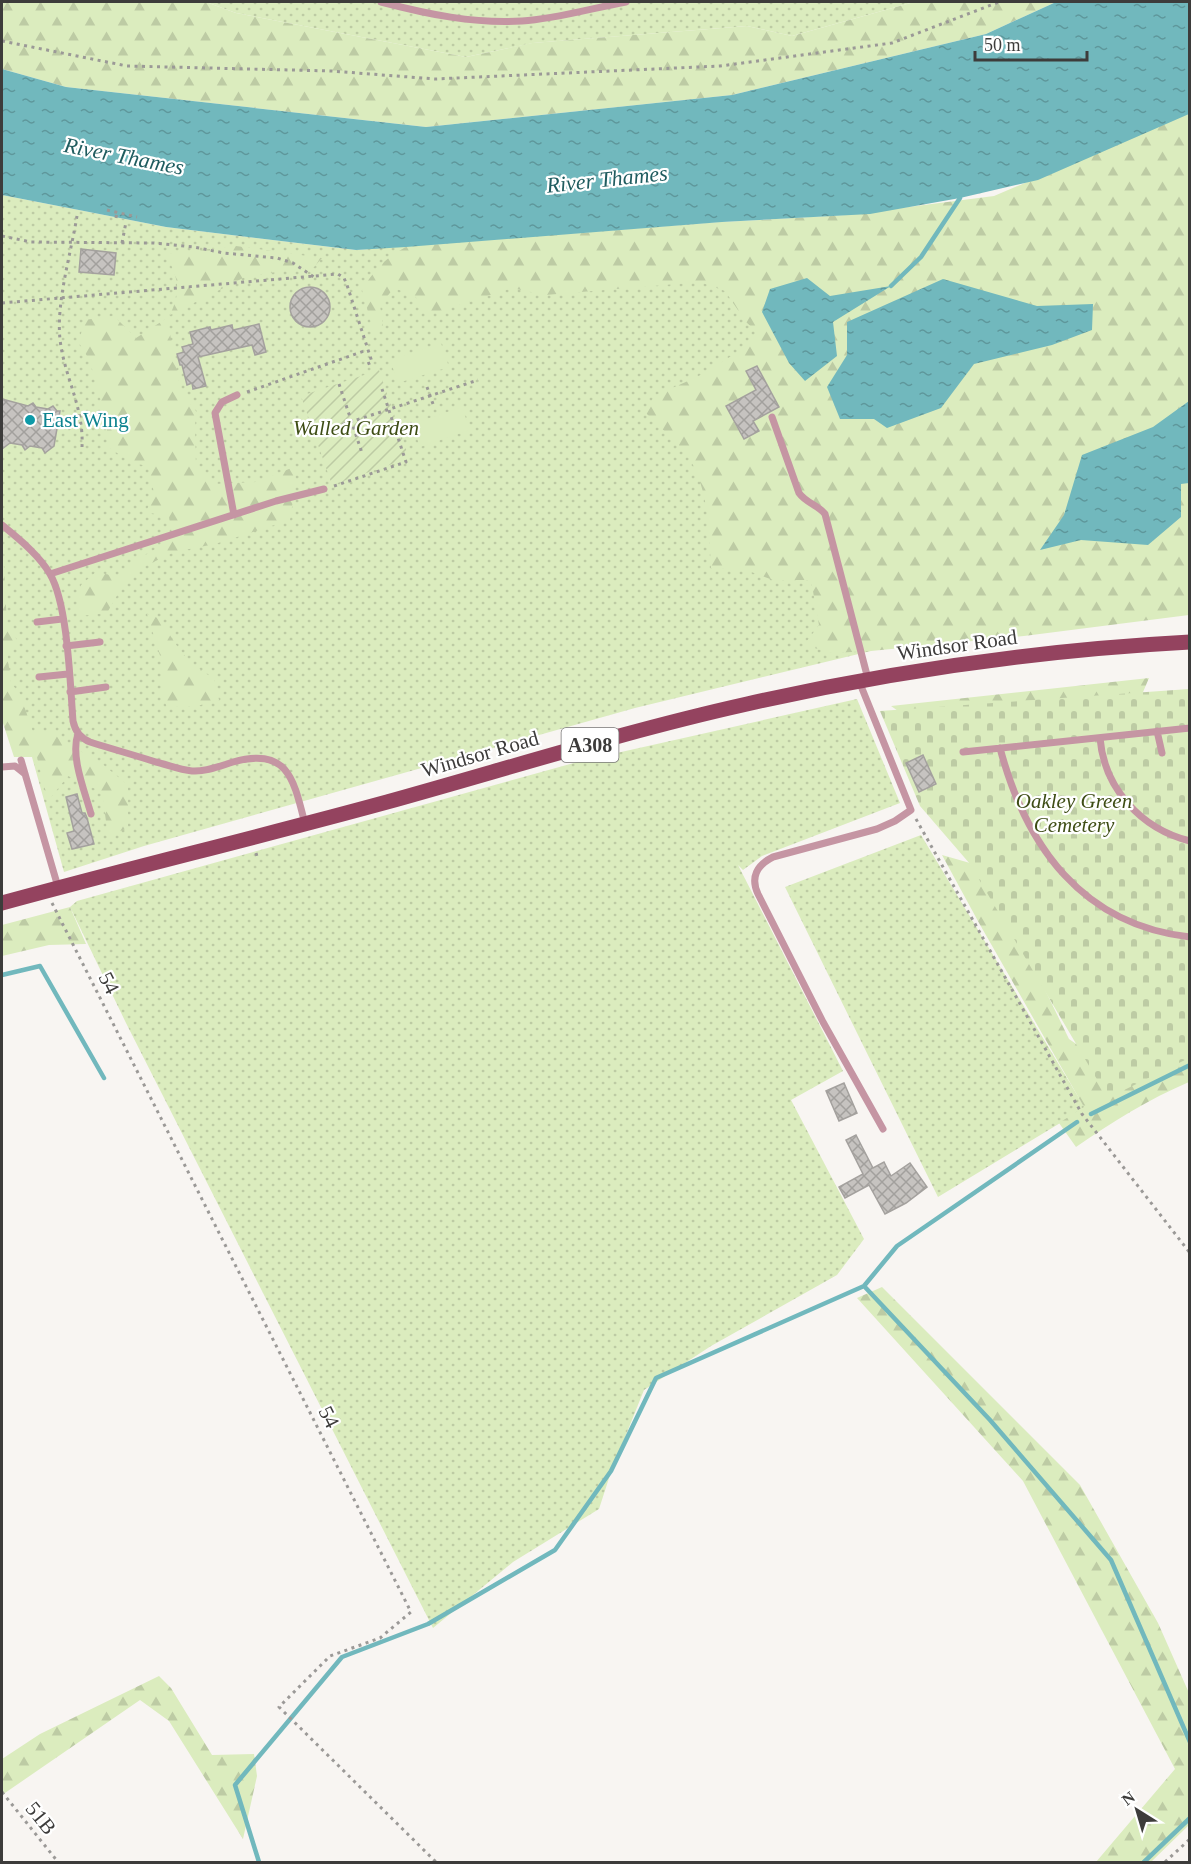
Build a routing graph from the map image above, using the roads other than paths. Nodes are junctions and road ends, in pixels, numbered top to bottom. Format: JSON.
{"nodes":[{"id":1,"x":381,"y":2,"type":"edge"},
{"id":2,"x":626,"y":2,"type":"edge"},
{"id":3,"x":237,"y":395,"type":"road end"},
{"id":4,"x":772,"y":417,"type":"dead end"},
{"id":5,"x":324,"y":489,"type":"road end"},
{"id":6,"x":234,"y":515,"type":"junction"},
{"id":7,"x":2,"y":525,"type":"edge"},
{"id":8,"x":50,"y":574,"type":"junction"},
{"id":9,"x":62,"y":619,"type":"junction"},
{"id":10,"x":37,"y":622,"type":"dead end"},
{"id":11,"x":100,"y":642,"type":"dead end"},
{"id":12,"x":1190,"y":642,"type":"edge"},
{"id":13,"x":66,"y":646,"type":"junction"},
{"id":14,"x":69,"y":674,"type":"junction"},
{"id":15,"x":39,"y":677,"type":"dead end"},
{"id":16,"x":863,"y":680,"type":"junction"},
{"id":17,"x":106,"y":687,"type":"dead end"},
{"id":18,"x":70,"y":692,"type":"junction"},
{"id":19,"x":1190,"y":728,"type":"edge"},
{"id":20,"x":1157,"y":731,"type":"junction"},
{"id":21,"x":78,"y":734,"type":"junction"},
{"id":22,"x":1100,"y":738,"type":"junction"},
{"id":23,"x":1000,"y":748,"type":"junction"},
{"id":24,"x":963,"y":753,"type":"dead end"},
{"id":25,"x":1162,"y":753,"type":"dead end"},
{"id":26,"x":21,"y":760,"type":"dead end"},
{"id":27,"x":3,"y":766,"type":"edge"},
{"id":28,"x":26,"y":777,"type":"junction"},
{"id":29,"x":91,"y":814,"type":"dead end"},
{"id":30,"x":305,"y":824,"type":"junction"},
{"id":31,"x":1190,"y":841,"type":"edge"},
{"id":32,"x":52,"y":889,"type":"junction"},
{"id":33,"x":2,"y":903,"type":"edge"},
{"id":34,"x":1190,"y":937,"type":"edge"},
{"id":35,"x":883,"y":1129,"type":"dead end"}],
"edges":[{"from":1,"to":2,"type":"lane"},
{"from":3,"to":6,"type":"lane"},
{"from":4,"to":16,"type":"lane"},
{"from":5,"to":6,"type":"lane"},
{"from":6,"to":8,"type":"lane"},
{"from":7,"to":8,"type":"lane"},
{"from":8,"to":9,"type":"lane"},
{"from":9,"to":10,"type":"lane"},
{"from":9,"to":13,"type":"lane"},
{"from":11,"to":13,"type":"lane"},
{"from":12,"to":16,"type":"main road","name":"Windsor Road","number":"A308"},
{"from":13,"to":14,"type":"lane"},
{"from":14,"to":15,"type":"lane"},
{"from":14,"to":18,"type":"lane"},
{"from":16,"to":30,"type":"main road","name":"Windsor Road","number":"A308"},
{"from":16,"to":35,"type":"lane"},
{"from":17,"to":18,"type":"lane"},
{"from":18,"to":21,"type":"lane"},
{"from":19,"to":20,"type":"lane"},
{"from":20,"to":22,"type":"lane"},
{"from":20,"to":25,"type":"lane"},
{"from":21,"to":29,"type":"lane"},
{"from":21,"to":30,"type":"lane"},
{"from":22,"to":23,"type":"lane"},
{"from":22,"to":31,"type":"lane"},
{"from":23,"to":24,"type":"lane"},
{"from":23,"to":34,"type":"lane"},
{"from":26,"to":28,"type":"lane"},
{"from":27,"to":28,"type":"lane"},
{"from":28,"to":32,"type":"lane"},
{"from":30,"to":32,"type":"main road","name":"Windsor Road","number":"A308"},
{"from":32,"to":33,"type":"main road","name":"Windsor Road","number":"A308"}]}
